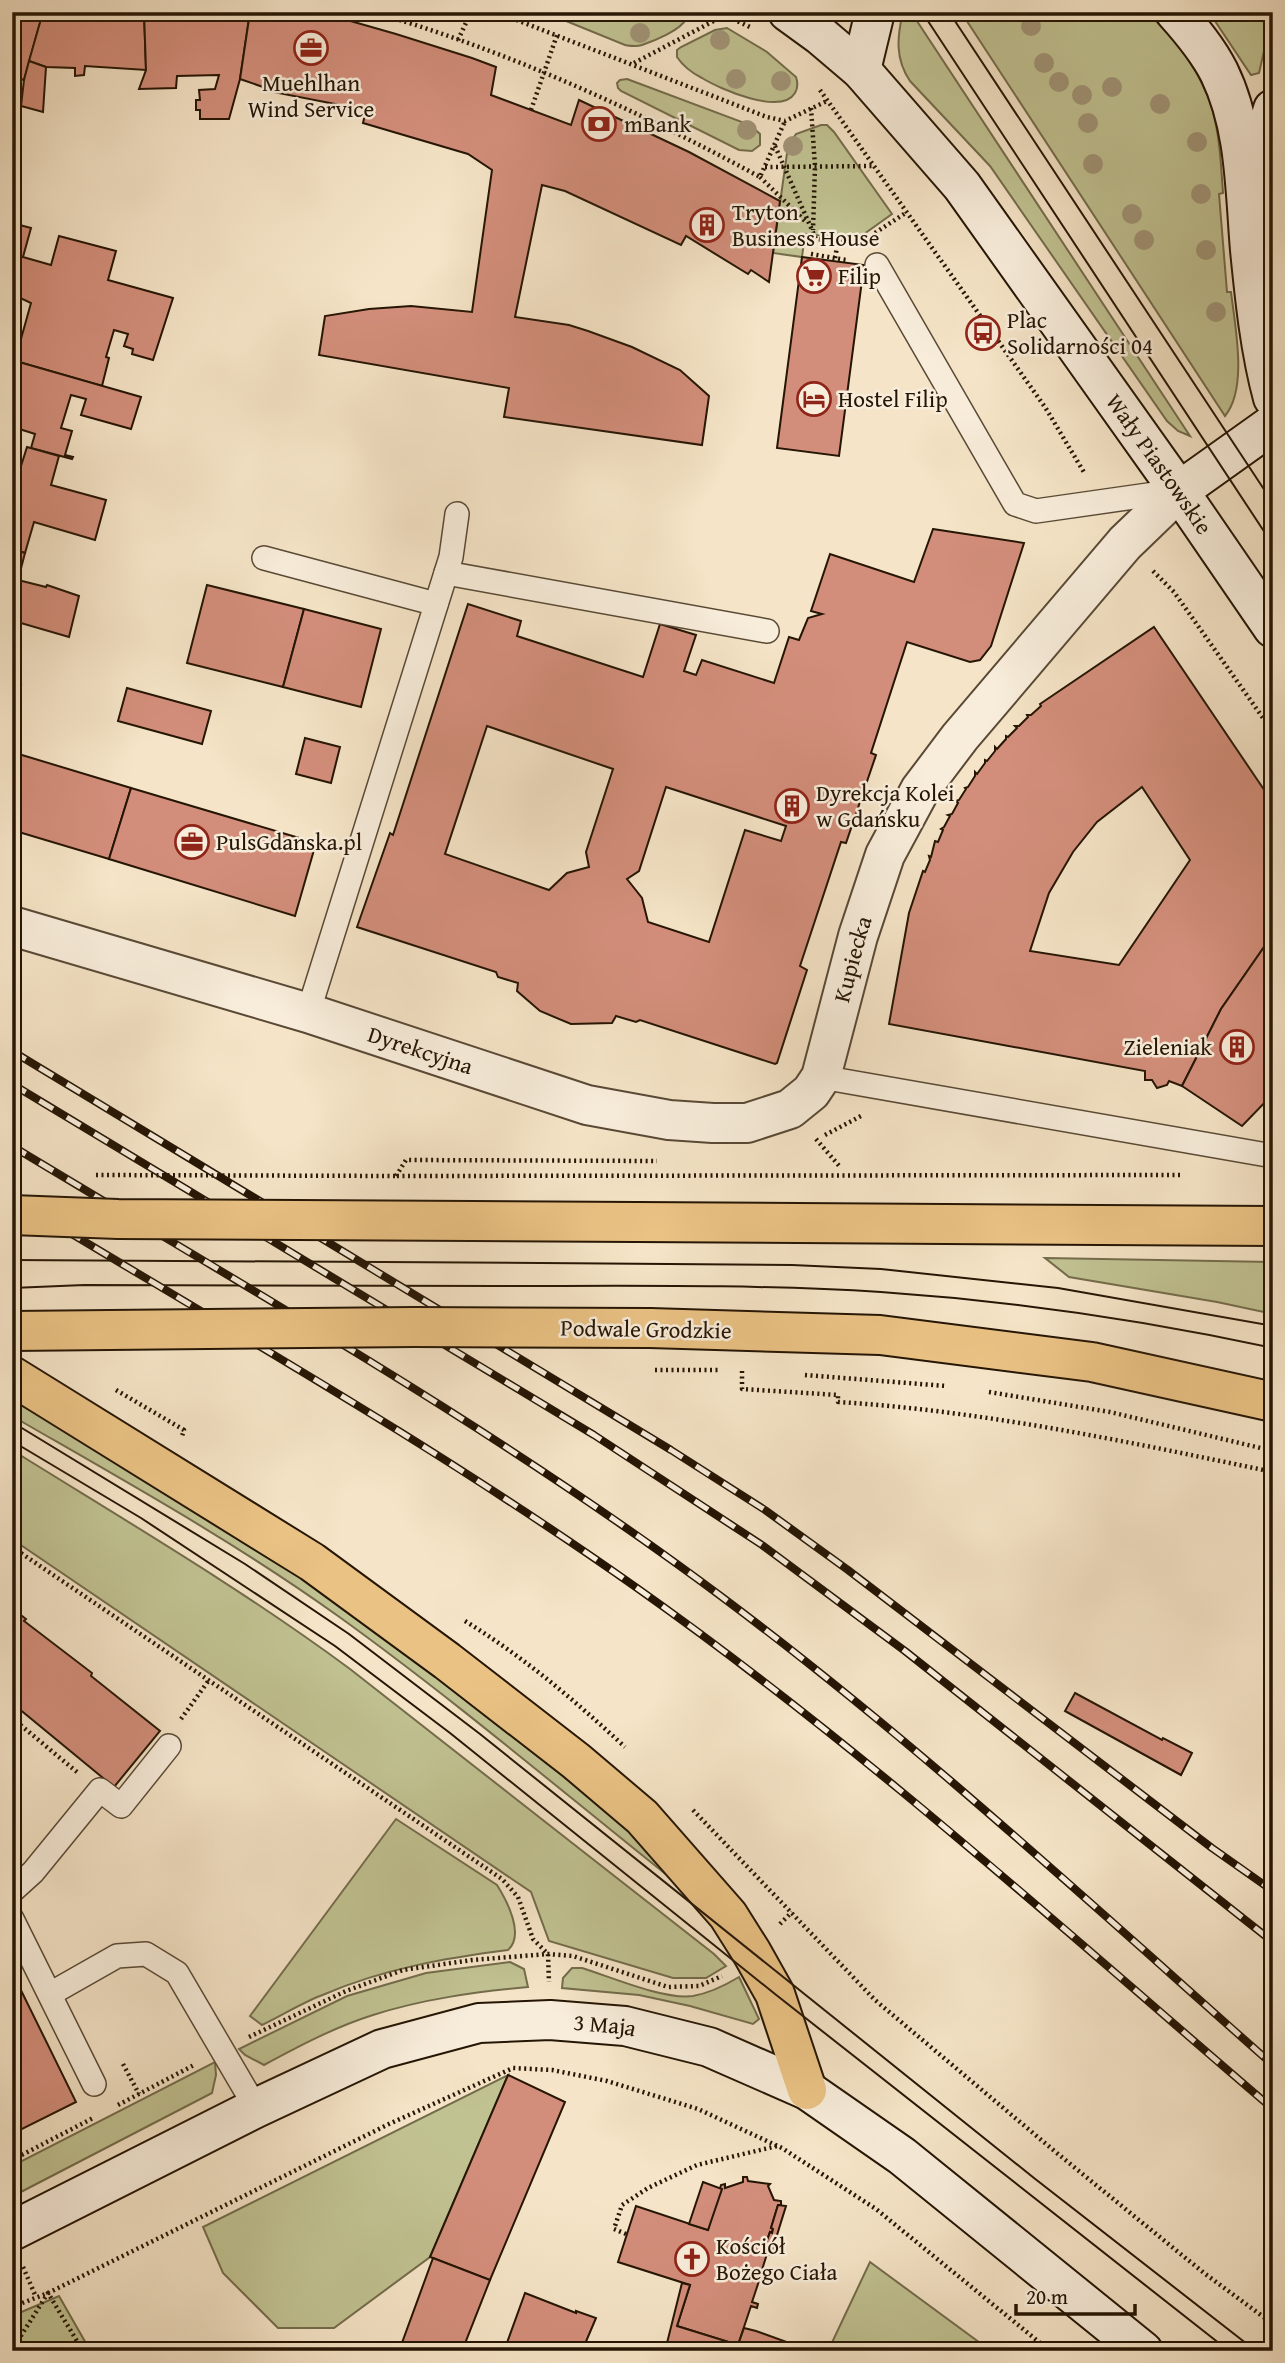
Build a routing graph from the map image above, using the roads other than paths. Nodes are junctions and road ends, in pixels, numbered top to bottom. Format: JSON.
{"nodes":[{"id":1,"x":875,"y":12,"type":"edge"},
{"id":2,"x":1175,"y":12,"type":"edge"},
{"id":3,"x":773,"y":22,"type":"edge"},
{"id":4,"x":861,"y":70,"type":"junction"},
{"id":5,"x":1273,"y":109,"type":"edge"},
{"id":6,"x":1245,"y":170,"type":"junction"},
{"id":7,"x":877,"y":265,"type":"dead end"},
{"id":8,"x":1273,"y":398,"type":"edge"},
{"id":9,"x":1273,"y":424,"type":"edge"},
{"id":10,"x":1179,"y":491,"type":"junction"},
{"id":11,"x":457,"y":514,"type":"dead end"},
{"id":12,"x":264,"y":558,"type":"dead end"},
{"id":13,"x":446,"y":573,"type":"junction"},
{"id":14,"x":436,"y":604,"type":"junction"},
{"id":15,"x":1273,"y":628,"type":"edge"},
{"id":16,"x":768,"y":631,"type":"dead end"},
{"id":17,"x":12,"y":926,"type":"edge"},
{"id":18,"x":308,"y":1013,"type":"junction"},
{"id":19,"x":821,"y":1077,"type":"junction"},
{"id":20,"x":1273,"y":1156,"type":"edge"},
{"id":21,"x":12,"y":1215,"type":"edge"},
{"id":22,"x":1273,"y":1226,"type":"edge"},
{"id":23,"x":12,"y":1331,"type":"edge"},
{"id":24,"x":12,"y":1376,"type":"edge"},
{"id":25,"x":1273,"y":1402,"type":"edge"},
{"id":26,"x":169,"y":1746,"type":"road end"},
{"id":27,"x":12,"y":1891,"type":"edge"},
{"id":28,"x":12,"y":1919,"type":"edge"},
{"id":29,"x":50,"y":1994,"type":"junction"},
{"id":30,"x":94,"y":2084,"type":"dead end"},
{"id":31,"x":807,"y":2090,"type":"junction"},
{"id":32,"x":256,"y":2108,"type":"junction"},
{"id":33,"x":17,"y":2247,"type":"edge"},
{"id":34,"x":1143,"y":2351,"type":"edge"}],
"edges":[{"from":1,"to":4,"type":"main road"},
{"from":2,"to":6,"type":"main road"},
{"from":3,"to":4,"type":"main road","name":"Wały Piastowskie"},
{"from":4,"to":10,"type":"main road","name":"Wały Piastowskie"},
{"from":5,"to":6,"type":"main road"},
{"from":6,"to":8,"type":"main road"},
{"from":7,"to":10,"type":"lane"},
{"from":9,"to":10,"type":"main road","name":"Kupiecka"},
{"from":10,"to":15,"type":"main road","name":"Wały Piastowskie"},
{"from":10,"to":19,"type":"main road","name":"Kupiecka"},
{"from":11,"to":13,"type":"lane"},
{"from":12,"to":14,"type":"lane"},
{"from":13,"to":14,"type":"lane"},
{"from":13,"to":16,"type":"lane"},
{"from":14,"to":18,"type":"lane"},
{"from":17,"to":18,"type":"main road","name":"Dyrekcyjna"},
{"from":18,"to":19,"type":"main road","name":"Dyrekcyjna"},
{"from":19,"to":20,"type":"lane"},
{"from":21,"to":22,"type":"main road","bridge":true},
{"from":23,"to":25,"type":"main road","name":"Podwale Grodzkie","bridge":true},
{"from":24,"to":31,"type":"main road"},
{"from":26,"to":27,"type":"lane"},
{"from":28,"to":29,"type":"lane"},
{"from":29,"to":30,"type":"lane"},
{"from":29,"to":32,"type":"lane"},
{"from":31,"to":32,"type":"main road","name":"3 Maja"},
{"from":31,"to":34,"type":"main road","name":"3 Maja"},
{"from":32,"to":33,"type":"main road","name":"3 Maja"}]}
